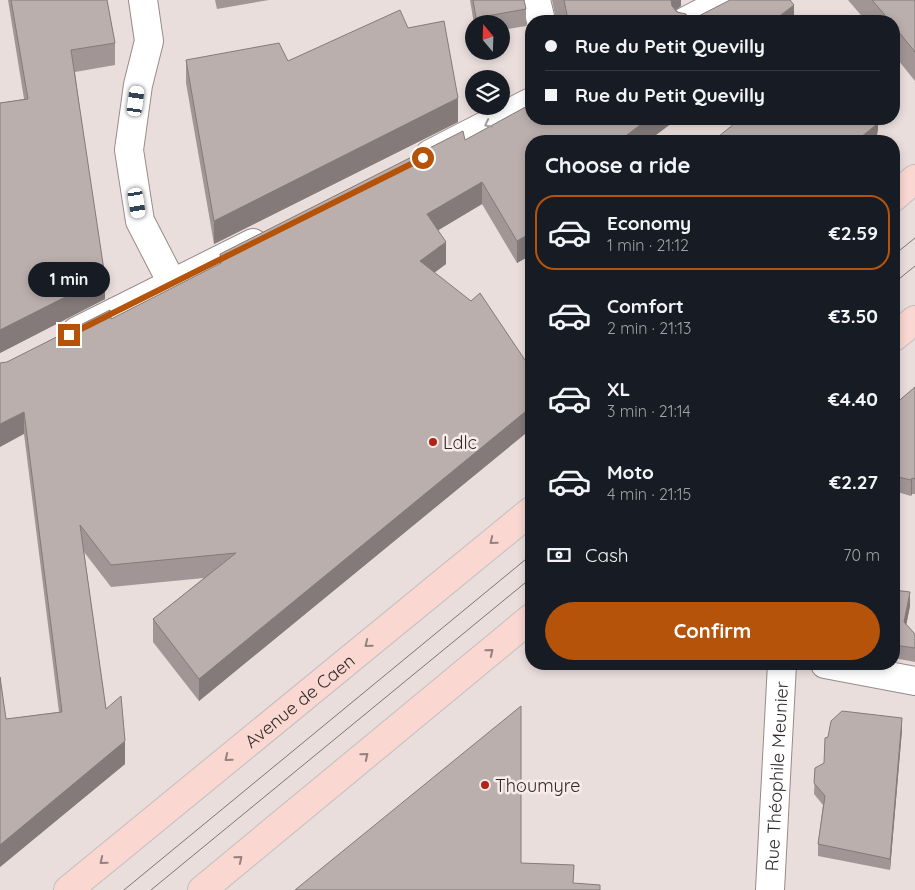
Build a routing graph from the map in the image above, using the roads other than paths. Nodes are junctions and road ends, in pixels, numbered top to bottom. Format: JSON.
{"nodes":[{"id":1,"x":142,"y":0,"type":"edge"},
{"id":2,"x":536,"y":0,"type":"edge"},
{"id":3,"x":726,"y":0,"type":"edge"},
{"id":4,"x":540,"y":15,"type":"edge"},
{"id":5,"x":697,"y":15,"type":"edge"},
{"id":6,"x":525,"y":105,"type":"edge"},
{"id":7,"x":405,"y":167,"type":"edge"},
{"id":8,"x":915,"y":179,"type":"edge"},
{"id":9,"x":900,"y":191,"type":"edge"},
{"id":10,"x":276,"y":232,"type":"edge"},
{"id":11,"x":172,"y":283,"type":"junction"},
{"id":12,"x":915,"y":320,"type":"edge"},
{"id":13,"x":900,"y":332,"type":"edge"},
{"id":14,"x":52,"y":344,"type":"edge"},
{"id":15,"x":525,"y":515,"type":"edge"},
{"id":16,"x":525,"y":623,"type":"edge"},
{"id":17,"x":782,"y":670,"type":"edge"},
{"id":18,"x":857,"y":670,"type":"edge"},
{"id":19,"x":915,"y":681,"type":"edge"},
{"id":20,"x":68,"y":890,"type":"edge"},
{"id":21,"x":202,"y":890,"type":"edge"},
{"id":22,"x":770,"y":890,"type":"edge"}],
"edges":[{"from":1,"to":11,"type":"street"},
{"from":2,"to":4,"type":"street"},
{"from":3,"to":5,"type":"street"},
{"from":6,"to":7,"type":"street","one_way":true},
{"from":8,"to":9,"type":"main road"},
{"from":10,"to":11,"type":"street"},
{"from":11,"to":14,"type":"street"},
{"from":12,"to":13,"type":"main road"},
{"from":15,"to":20,"type":"main road","name":"Avenue de Caen","one_way":true},
{"from":21,"to":16,"type":"main road","one_way":true},
{"from":17,"to":22,"type":"street","name":"Rue Théophile Meunier"},
{"from":18,"to":19,"type":"street"}]}
